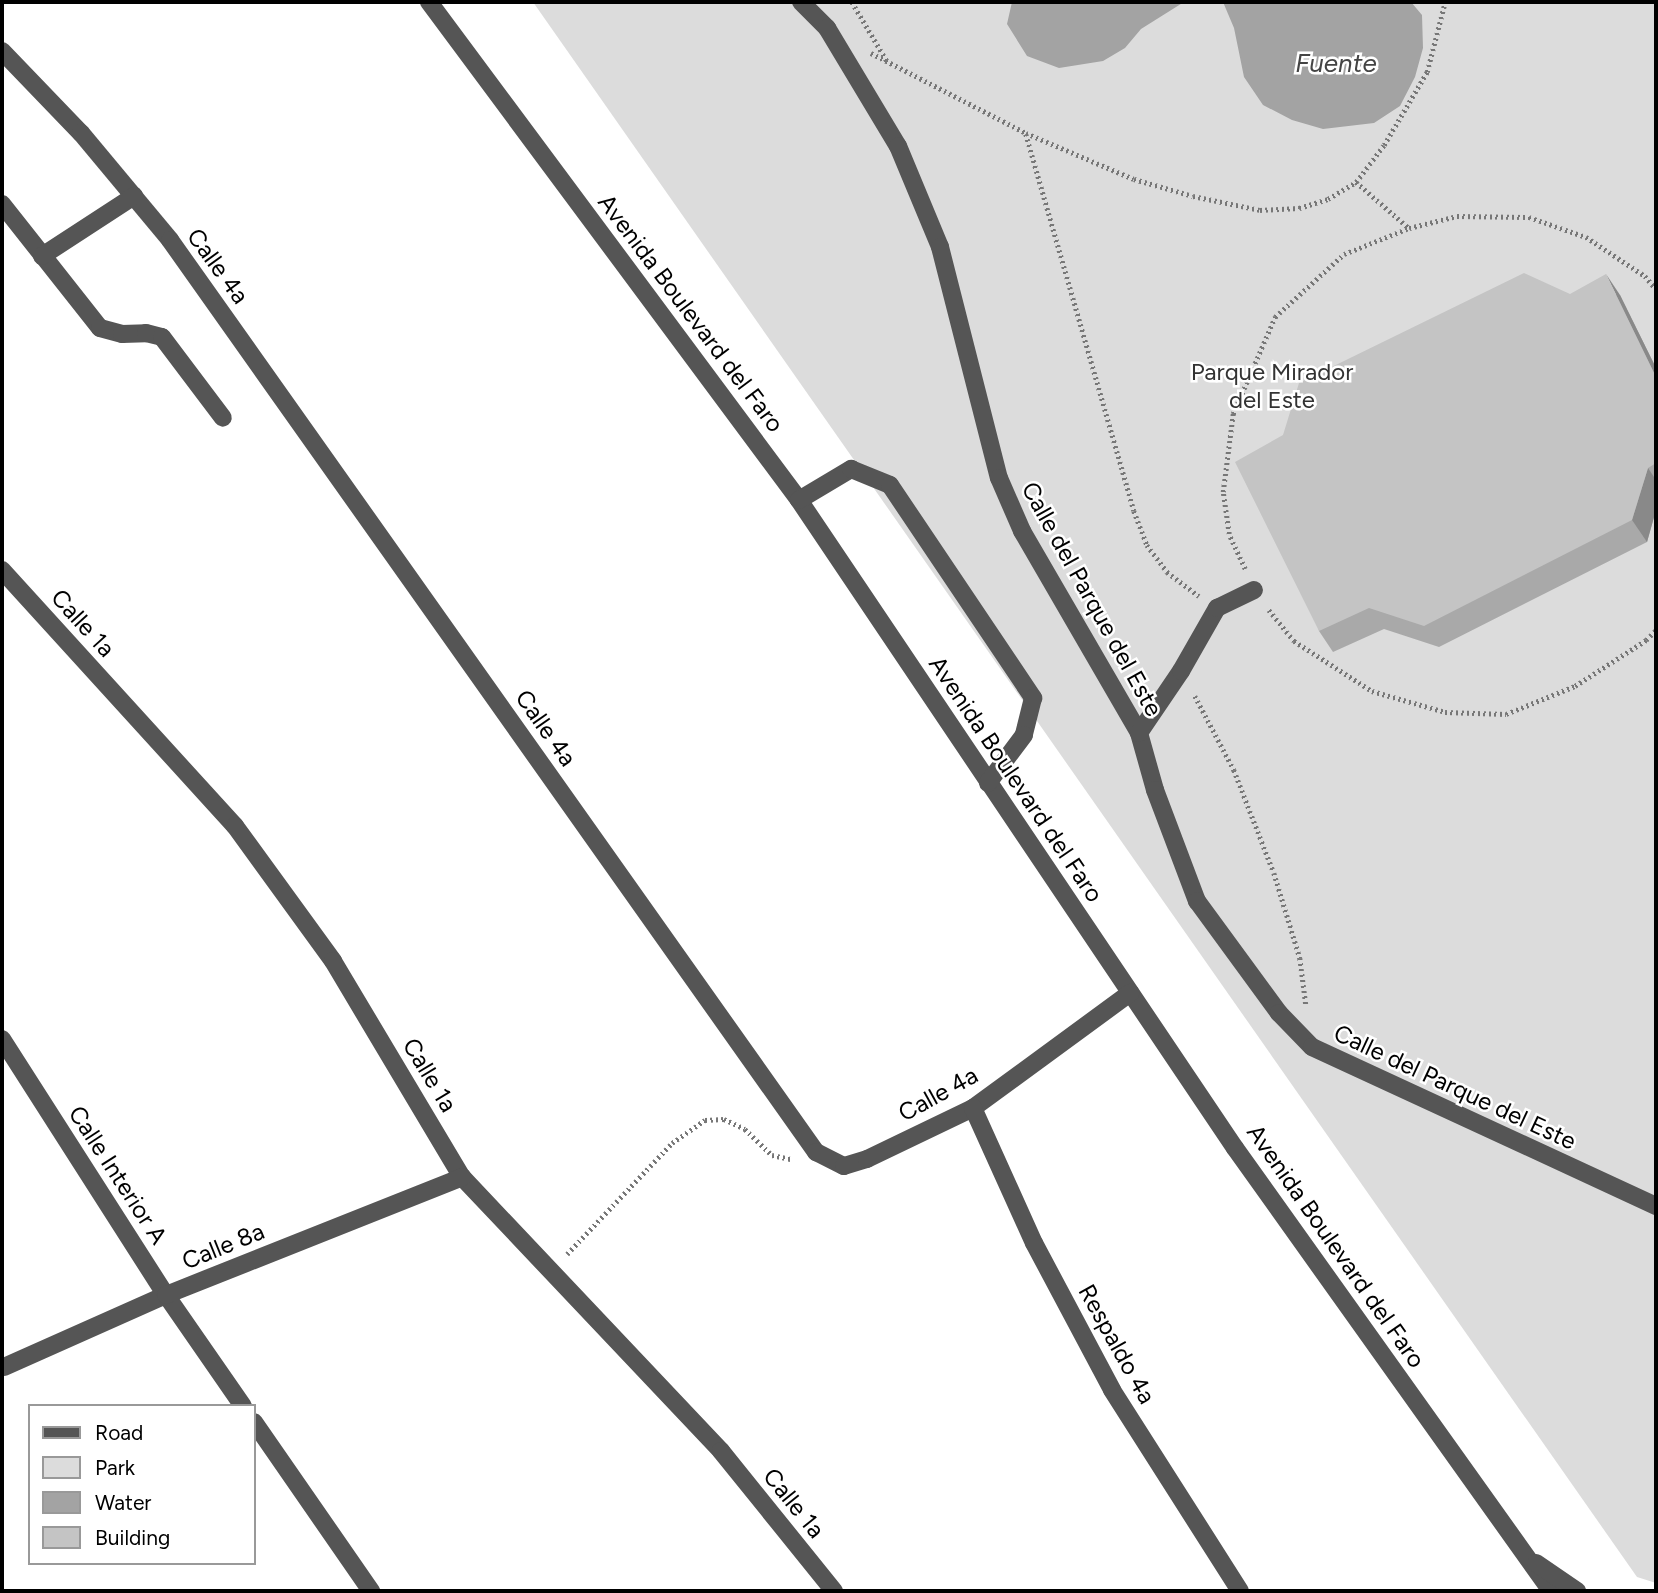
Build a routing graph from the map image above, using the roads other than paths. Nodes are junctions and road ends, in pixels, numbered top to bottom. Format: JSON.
{"nodes":[{"id":1,"x":429,"y":2,"type":"edge"},
{"id":2,"x":801,"y":2,"type":"edge"},
{"id":3,"x":2,"y":51,"type":"edge"},
{"id":4,"x":134,"y":196,"type":"junction"},
{"id":5,"x":2,"y":204,"type":"edge"},
{"id":6,"x":42,"y":257,"type":"junction"},
{"id":7,"x":223,"y":418,"type":"dead end"},
{"id":8,"x":799,"y":500,"type":"junction"},
{"id":9,"x":2,"y":570,"type":"edge"},
{"id":10,"x":1254,"y":590,"type":"road end"},
{"id":11,"x":1139,"y":733,"type":"junction"},
{"id":12,"x":988,"y":783,"type":"junction"},
{"id":13,"x":1130,"y":993,"type":"junction"},
{"id":14,"x":2,"y":1039,"type":"edge"},
{"id":15,"x":973,"y":1108,"type":"junction"},
{"id":16,"x":462,"y":1177,"type":"junction"},
{"id":17,"x":1656,"y":1206,"type":"edge"},
{"id":18,"x":166,"y":1295,"type":"junction"},
{"id":19,"x":4,"y":1367,"type":"dead end"},
{"id":20,"x":242,"y":1404,"type":"edge"},
{"id":21,"x":256,"y":1425,"type":"edge"},
{"id":22,"x":1528,"y":1557,"type":"junction"},
{"id":23,"x":371,"y":1591,"type":"edge"},
{"id":24,"x":834,"y":1591,"type":"edge"},
{"id":25,"x":1240,"y":1591,"type":"edge"},
{"id":26,"x":1551,"y":1591,"type":"edge"},
{"id":27,"x":1577,"y":1591,"type":"edge"}],
"edges":[{"from":1,"to":8,"type":"street","name":"Avenida Boulevard del Faro"},
{"from":2,"to":11,"type":"street","name":"Calle del Parque del Este"},
{"from":3,"to":4,"type":"street","name":"Calle 4a"},
{"from":4,"to":6,"type":"street"},
{"from":4,"to":15,"type":"street","name":"Calle 4a"},
{"from":5,"to":6,"type":"street"},
{"from":6,"to":7,"type":"street"},
{"from":8,"to":12,"type":"street","name":"Avenida Boulevard del Faro"},
{"from":8,"to":12,"type":"street"},
{"from":9,"to":16,"type":"street","name":"Calle 1a"},
{"from":10,"to":11,"type":"street"},
{"from":11,"to":17,"type":"street","name":"Calle del Parque del Este"},
{"from":12,"to":13,"type":"street","name":"Avenida Boulevard del Faro"},
{"from":13,"to":15,"type":"street","name":"Calle 4a"},
{"from":13,"to":22,"type":"street","name":"Avenida Boulevard del Faro"},
{"from":14,"to":18,"type":"street","name":"Calle Interior A"},
{"from":15,"to":25,"type":"street","name":"Respaldo 4a"},
{"from":16,"to":18,"type":"street","name":"Calle 8a"},
{"from":16,"to":24,"type":"street","name":"Calle 1a"},
{"from":18,"to":19,"type":"street","name":"Calle 8a"},
{"from":18,"to":20,"type":"street","name":"Calle Interior A"},
{"from":21,"to":23,"type":"street"},
{"from":22,"to":26,"type":"street","name":"Avenida Boulevard del Faro"},
{"from":22,"to":27,"type":"street"}]}
